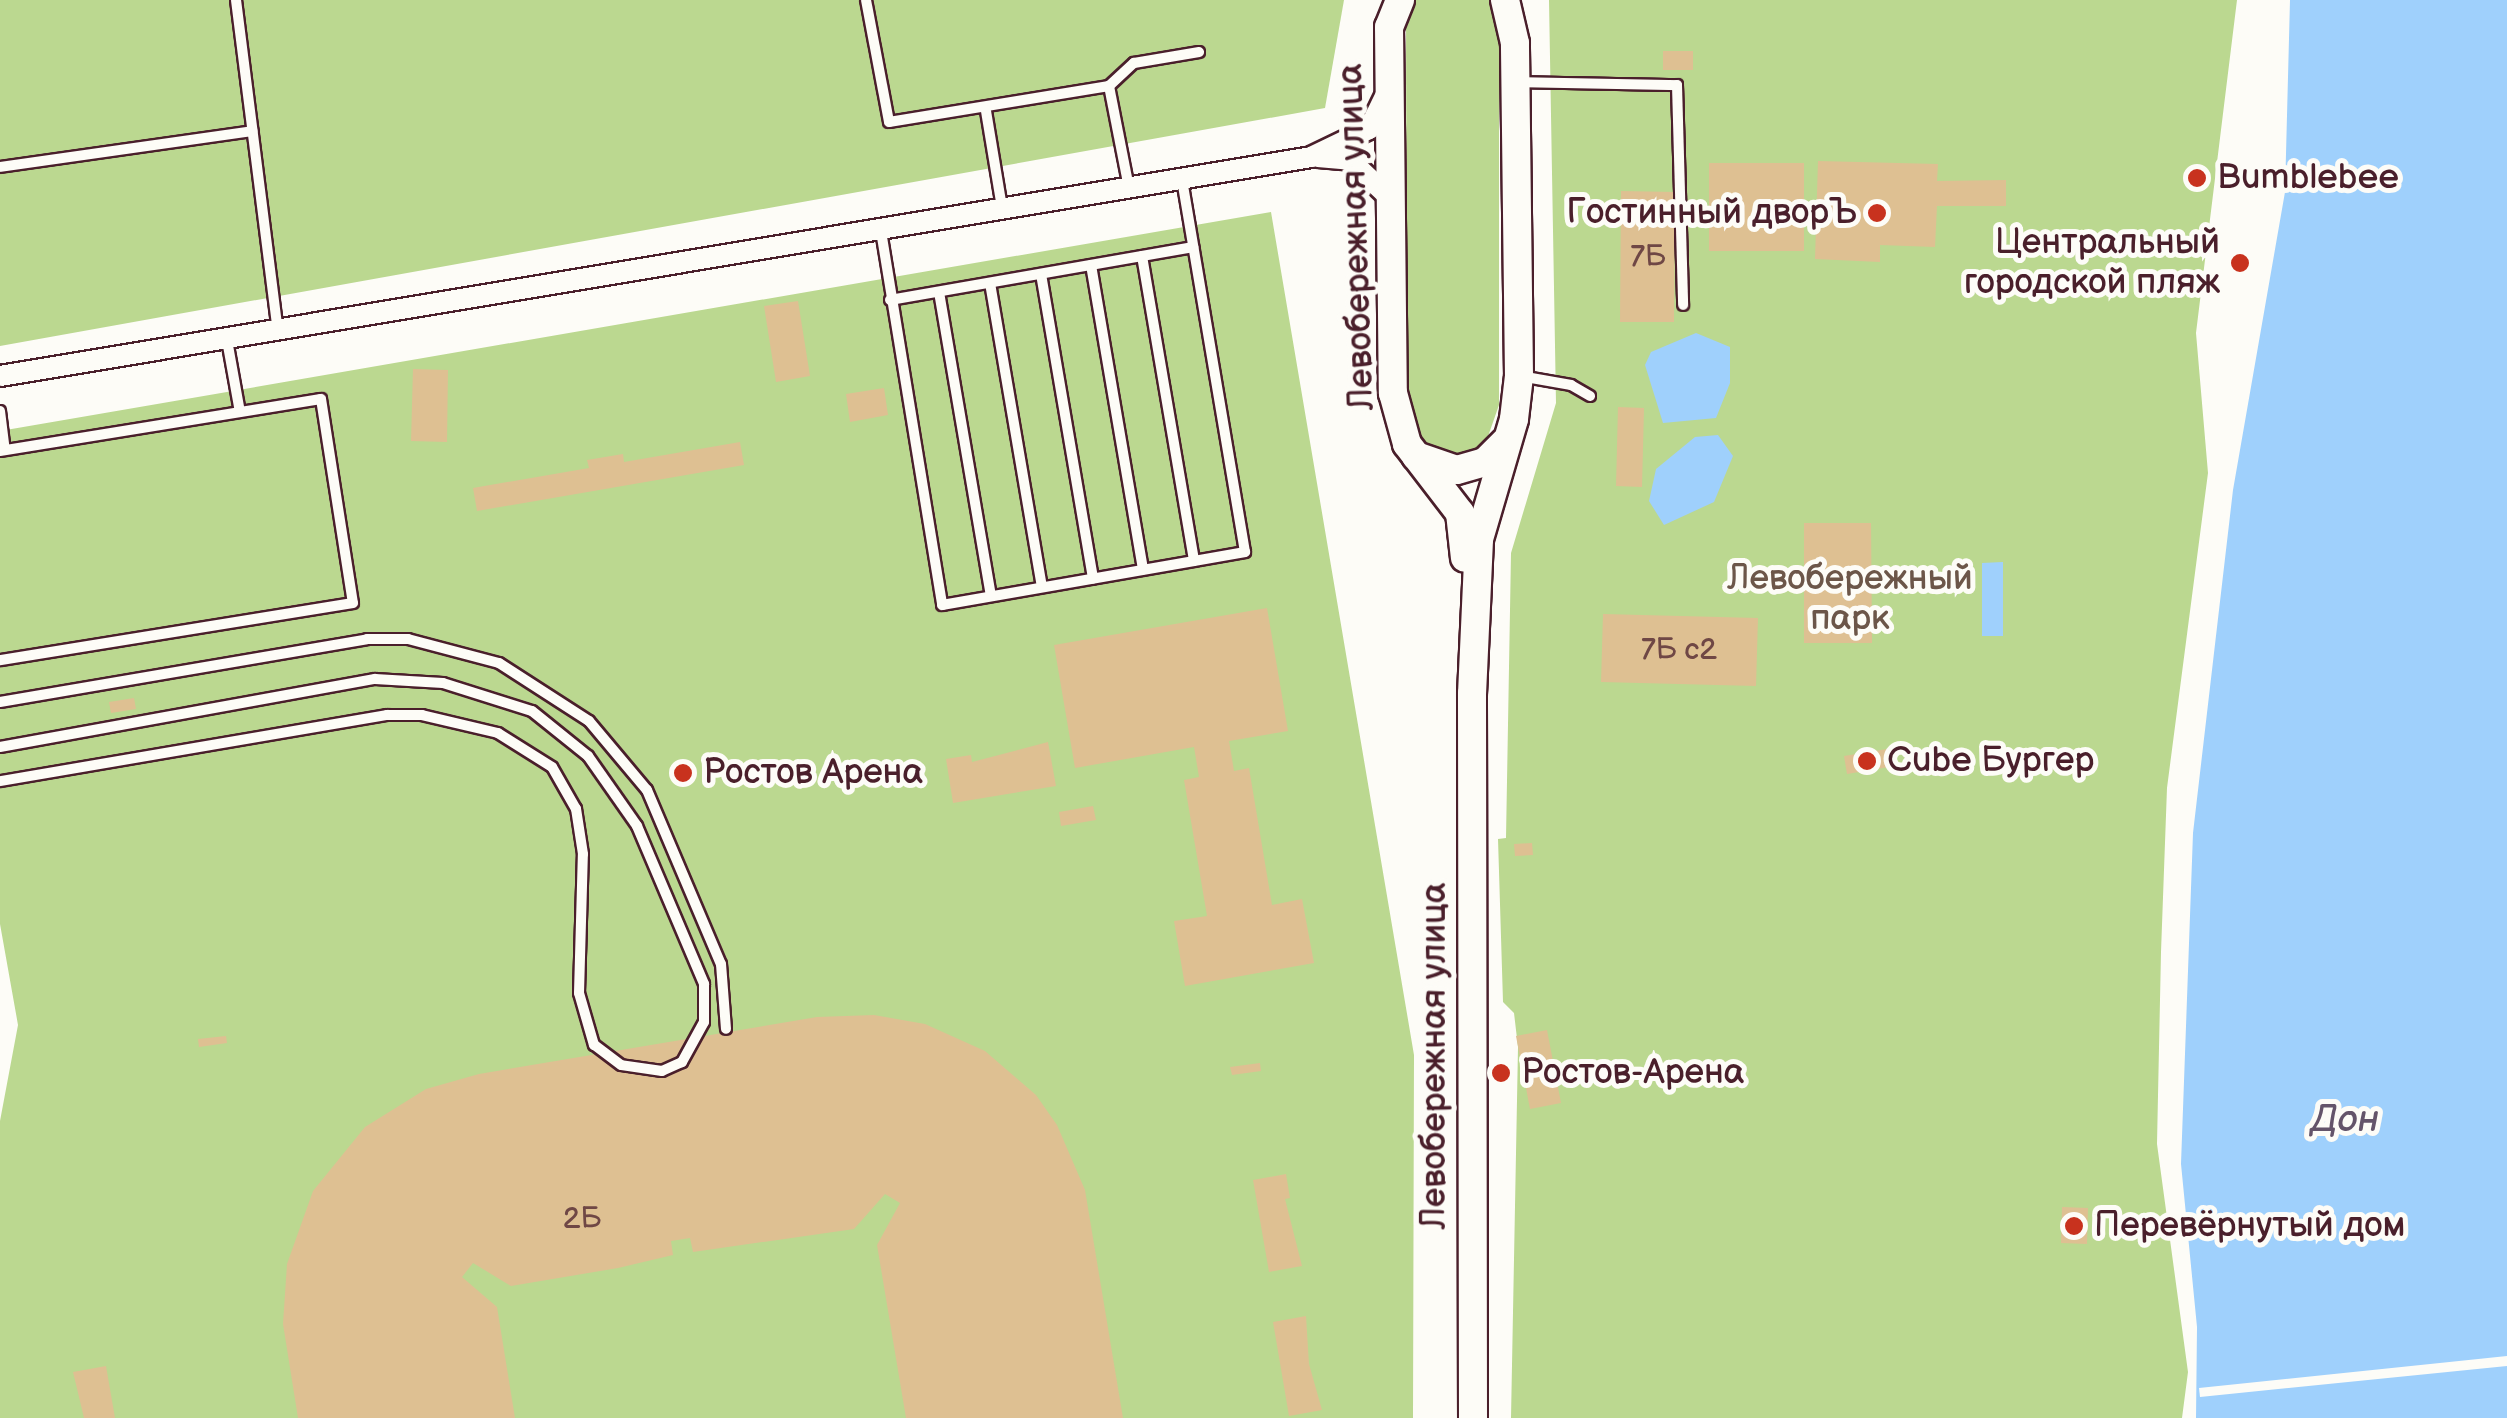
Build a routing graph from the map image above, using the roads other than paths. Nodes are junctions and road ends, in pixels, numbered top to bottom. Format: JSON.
{"nodes":[{"id":1,"x":236,"y":0,"type":"edge"},
{"id":2,"x":866,"y":0,"type":"edge"},
{"id":3,"x":1400,"y":0,"type":"edge"},
{"id":4,"x":1505,"y":0,"type":"edge"},
{"id":5,"x":1199,"y":52,"type":"dead end"},
{"id":6,"x":1516,"y":82,"type":"junction"},
{"id":7,"x":1390,"y":84,"type":"junction"},
{"id":8,"x":1109,"y":86,"type":"junction"},
{"id":9,"x":986,"y":111,"type":"junction"},
{"id":10,"x":252,"y":130,"type":"junction"},
{"id":11,"x":1311,"y":157,"type":"junction"},
{"id":12,"x":0,"y":167,"type":"edge"},
{"id":13,"x":1182,"y":179,"type":"junction"},
{"id":14,"x":1129,"y":189,"type":"junction"},
{"id":15,"x":1391,"y":199,"type":"junction"},
{"id":16,"x":1002,"y":212,"type":"junction"},
{"id":17,"x":880,"y":232,"type":"junction"},
{"id":18,"x":1194,"y":248,"type":"junction"},
{"id":19,"x":1142,"y":256,"type":"junction"},
{"id":20,"x":1091,"y":265,"type":"junction"},
{"id":21,"x":1041,"y":274,"type":"junction"},
{"id":22,"x":990,"y":283,"type":"junction"},
{"id":23,"x":939,"y":292,"type":"junction"},
{"id":24,"x":890,"y":300,"type":"junction"},
{"id":25,"x":1683,"y":304,"type":"dead end"},
{"id":26,"x":278,"y":332,"type":"junction"},
{"id":27,"x":227,"y":340,"type":"junction"},
{"id":28,"x":0,"y":376,"type":"edge"},
{"id":29,"x":1519,"y":376,"type":"junction"},
{"id":30,"x":1590,"y":396,"type":"dead end"},
{"id":31,"x":0,"y":412,"type":"edge"},
{"id":32,"x":240,"y":412,"type":"junction"},
{"id":33,"x":1506,"y":442,"type":"junction"},
{"id":34,"x":2,"y":451,"type":"edge"},
{"id":35,"x":1416,"y":456,"type":"junction"},
{"id":36,"x":1194,"y":561,"type":"junction"},
{"id":37,"x":1143,"y":570,"type":"junction"},
{"id":38,"x":1093,"y":578,"type":"junction"},
{"id":39,"x":1042,"y":588,"type":"junction"},
{"id":40,"x":991,"y":596,"type":"junction"},
{"id":41,"x":0,"y":660,"type":"edge"},
{"id":42,"x":1472,"y":694,"type":"junction"},
{"id":43,"x":0,"y":702,"type":"edge"},
{"id":44,"x":0,"y":747,"type":"edge"},
{"id":45,"x":0,"y":782,"type":"edge"},
{"id":46,"x":726,"y":1029,"type":"dead end"},
{"id":47,"x":1473,"y":1418,"type":"edge"}],
"edges":[{"from":1,"to":10,"type":"lane"},
{"from":2,"to":9,"type":"lane"},
{"from":3,"to":7,"type":"main road","name":"Левобережная улица"},
{"from":4,"to":6,"type":"main road","name":"Левобережная улица"},
{"from":5,"to":8,"type":"lane"},
{"from":6,"to":25,"type":"lane"},
{"from":6,"to":29,"type":"main road","name":"Левобережная улица"},
{"from":7,"to":11,"type":"street"},
{"from":7,"to":15,"type":"main road","name":"Левобережная улица"},
{"from":8,"to":9,"type":"lane"},
{"from":8,"to":14,"type":"lane"},
{"from":9,"to":16,"type":"lane"},
{"from":10,"to":12,"type":"lane"},
{"from":10,"to":26,"type":"lane"},
{"from":11,"to":13,"type":"street"},
{"from":11,"to":15,"type":"street"},
{"from":13,"to":14,"type":"street"},
{"from":13,"to":18,"type":"lane"},
{"from":14,"to":16,"type":"street"},
{"from":15,"to":35,"type":"main road","name":"Левобережная улица"},
{"from":16,"to":17,"type":"street"},
{"from":17,"to":24,"type":"lane"},
{"from":17,"to":26,"type":"street"},
{"from":18,"to":19,"type":"lane"},
{"from":18,"to":36,"type":"lane"},
{"from":19,"to":20,"type":"lane"},
{"from":19,"to":36,"type":"lane"},
{"from":20,"to":21,"type":"lane"},
{"from":20,"to":37,"type":"lane"},
{"from":21,"to":22,"type":"lane"},
{"from":21,"to":38,"type":"lane"},
{"from":22,"to":23,"type":"lane"},
{"from":22,"to":39,"type":"lane"},
{"from":23,"to":24,"type":"lane"},
{"from":23,"to":40,"type":"lane"},
{"from":24,"to":40,"type":"lane"},
{"from":26,"to":27,"type":"street"},
{"from":27,"to":28,"type":"street"},
{"from":27,"to":32,"type":"lane"},
{"from":29,"to":30,"type":"lane"},
{"from":29,"to":33,"type":"main road","name":"Левобережная улица"},
{"from":31,"to":34,"type":"lane"},
{"from":32,"to":34,"type":"lane"},
{"from":32,"to":41,"type":"lane"},
{"from":33,"to":35,"type":"main road"},
{"from":33,"to":42,"type":"main road","name":"Левобережная улица"},
{"from":35,"to":42,"type":"main road","name":"Левобережная улица"},
{"from":36,"to":37,"type":"lane"},
{"from":37,"to":38,"type":"lane"},
{"from":38,"to":39,"type":"lane"},
{"from":39,"to":40,"type":"lane"},
{"from":42,"to":47,"type":"main road","name":"Левобережная улица"},
{"from":43,"to":46,"type":"lane"},
{"from":44,"to":45,"type":"lane"}]}
